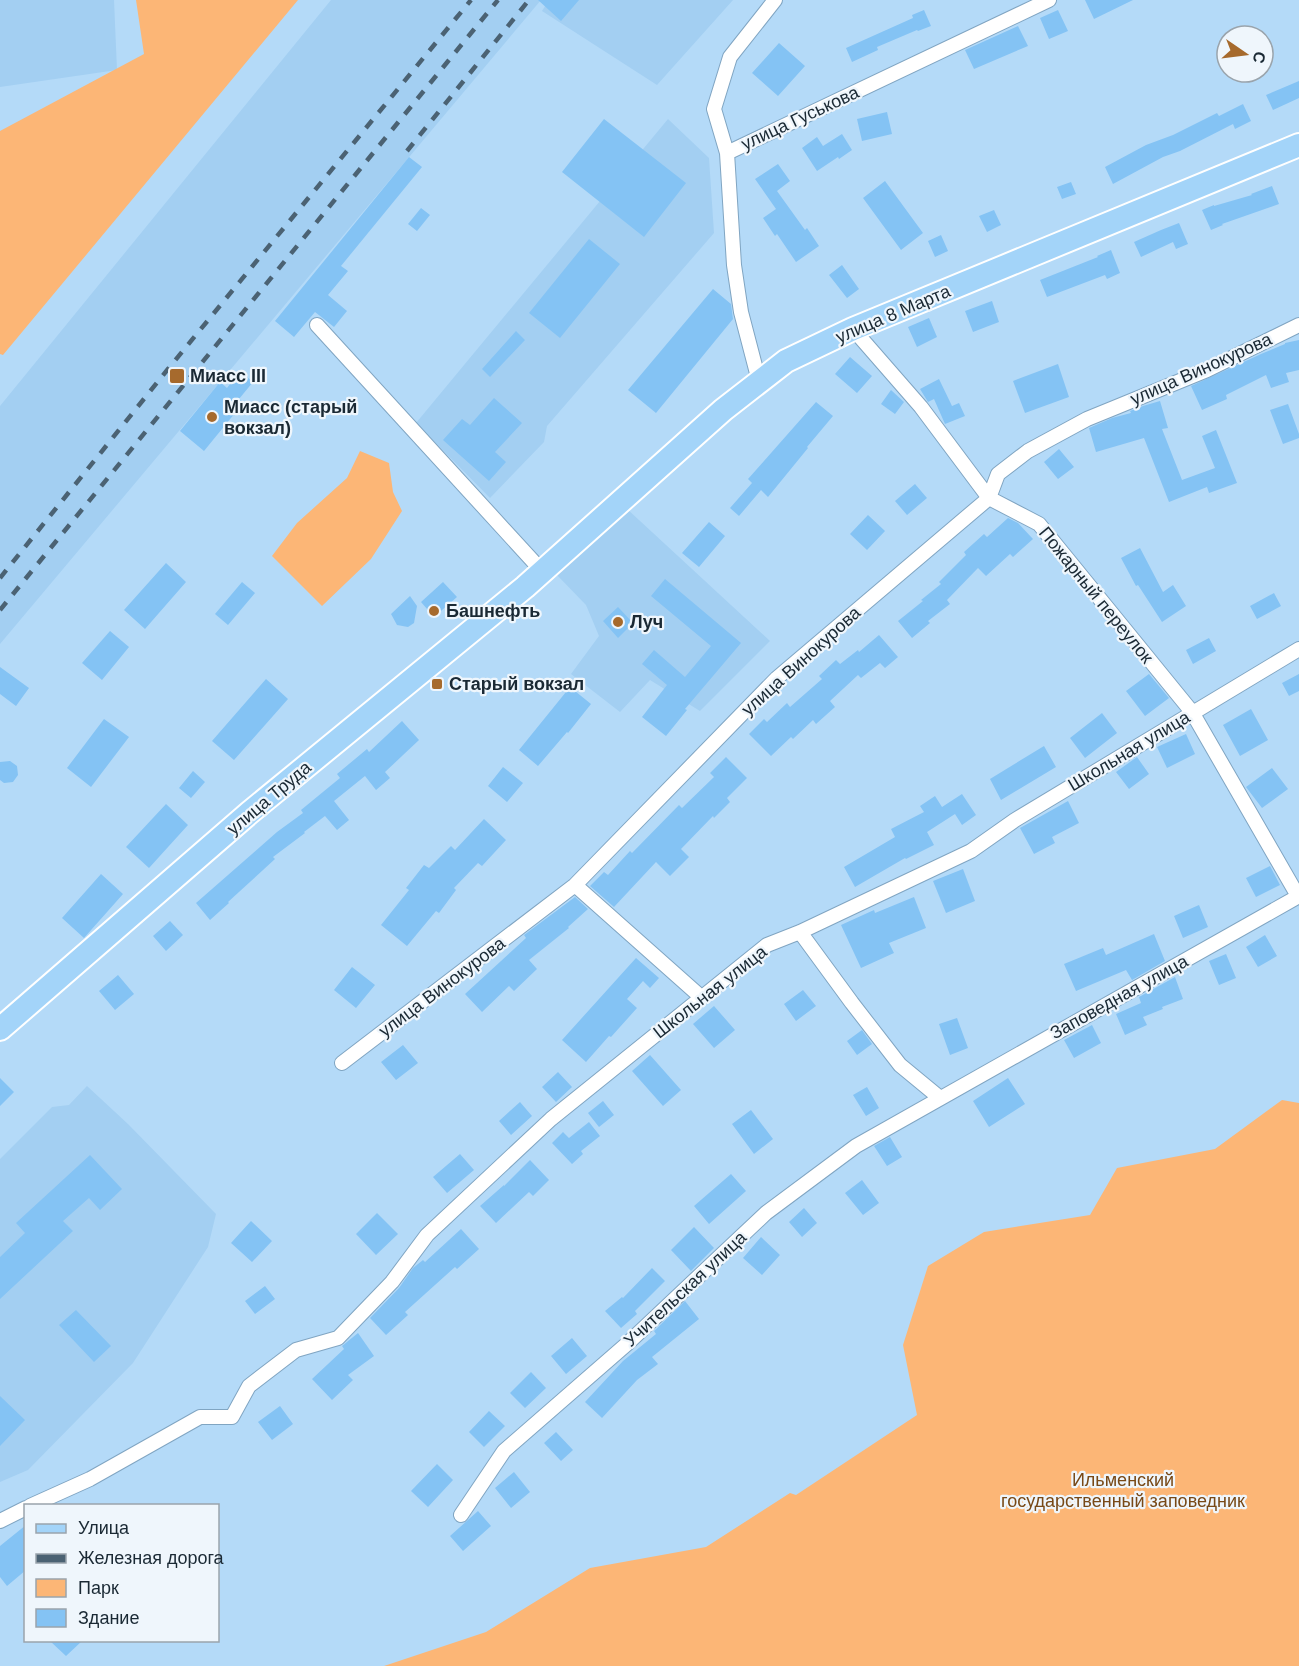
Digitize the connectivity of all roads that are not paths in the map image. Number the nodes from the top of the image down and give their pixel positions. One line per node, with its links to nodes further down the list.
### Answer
1 (776, 0): 4 (street)
2 (1049, 0): 4 (street, улица Гуськова)
3 (1299, 145): 7 (main road, улица 8 Марта)
4 (727, 153): 8 (street, улица Гуськова)
5 (1299, 325): 9 (street, улица Винокурова)
6 (317, 326): 10 (street)
7 (853, 329): 8 (main road, улица 8 Марта); 9 (street, Пожарный переулок)
8 (759, 381): 10 (main road, улица 8 Марта)
9 (989, 498): 12 (street, Пожарный переулок); 13 (street, улица Винокурова)
10 (542, 571): 17 (main road, улица Труда)
11 (1299, 649): 12 (street, Школьная улица)
12 (1192, 712): 14 (street, Пожарный переулок); 15 (street, Школьная улица)
13 (575, 885): 16 (street); 18 (street, улица Винокурова)
14 (1298, 896): 19 (street, Заповедная улица)
15 (801, 932): 16 (street, Школьная улица); 19 (street)
16 (701, 997): 20 (street, Школьная улица)
17 (0, 1029)
18 (342, 1063)
19 (940, 1098): 22 (street, Учительская улица)
20 (34, 1504)
21 (24, 1509): 23 (street)
22 (461, 1515)
23 (0, 1521)

